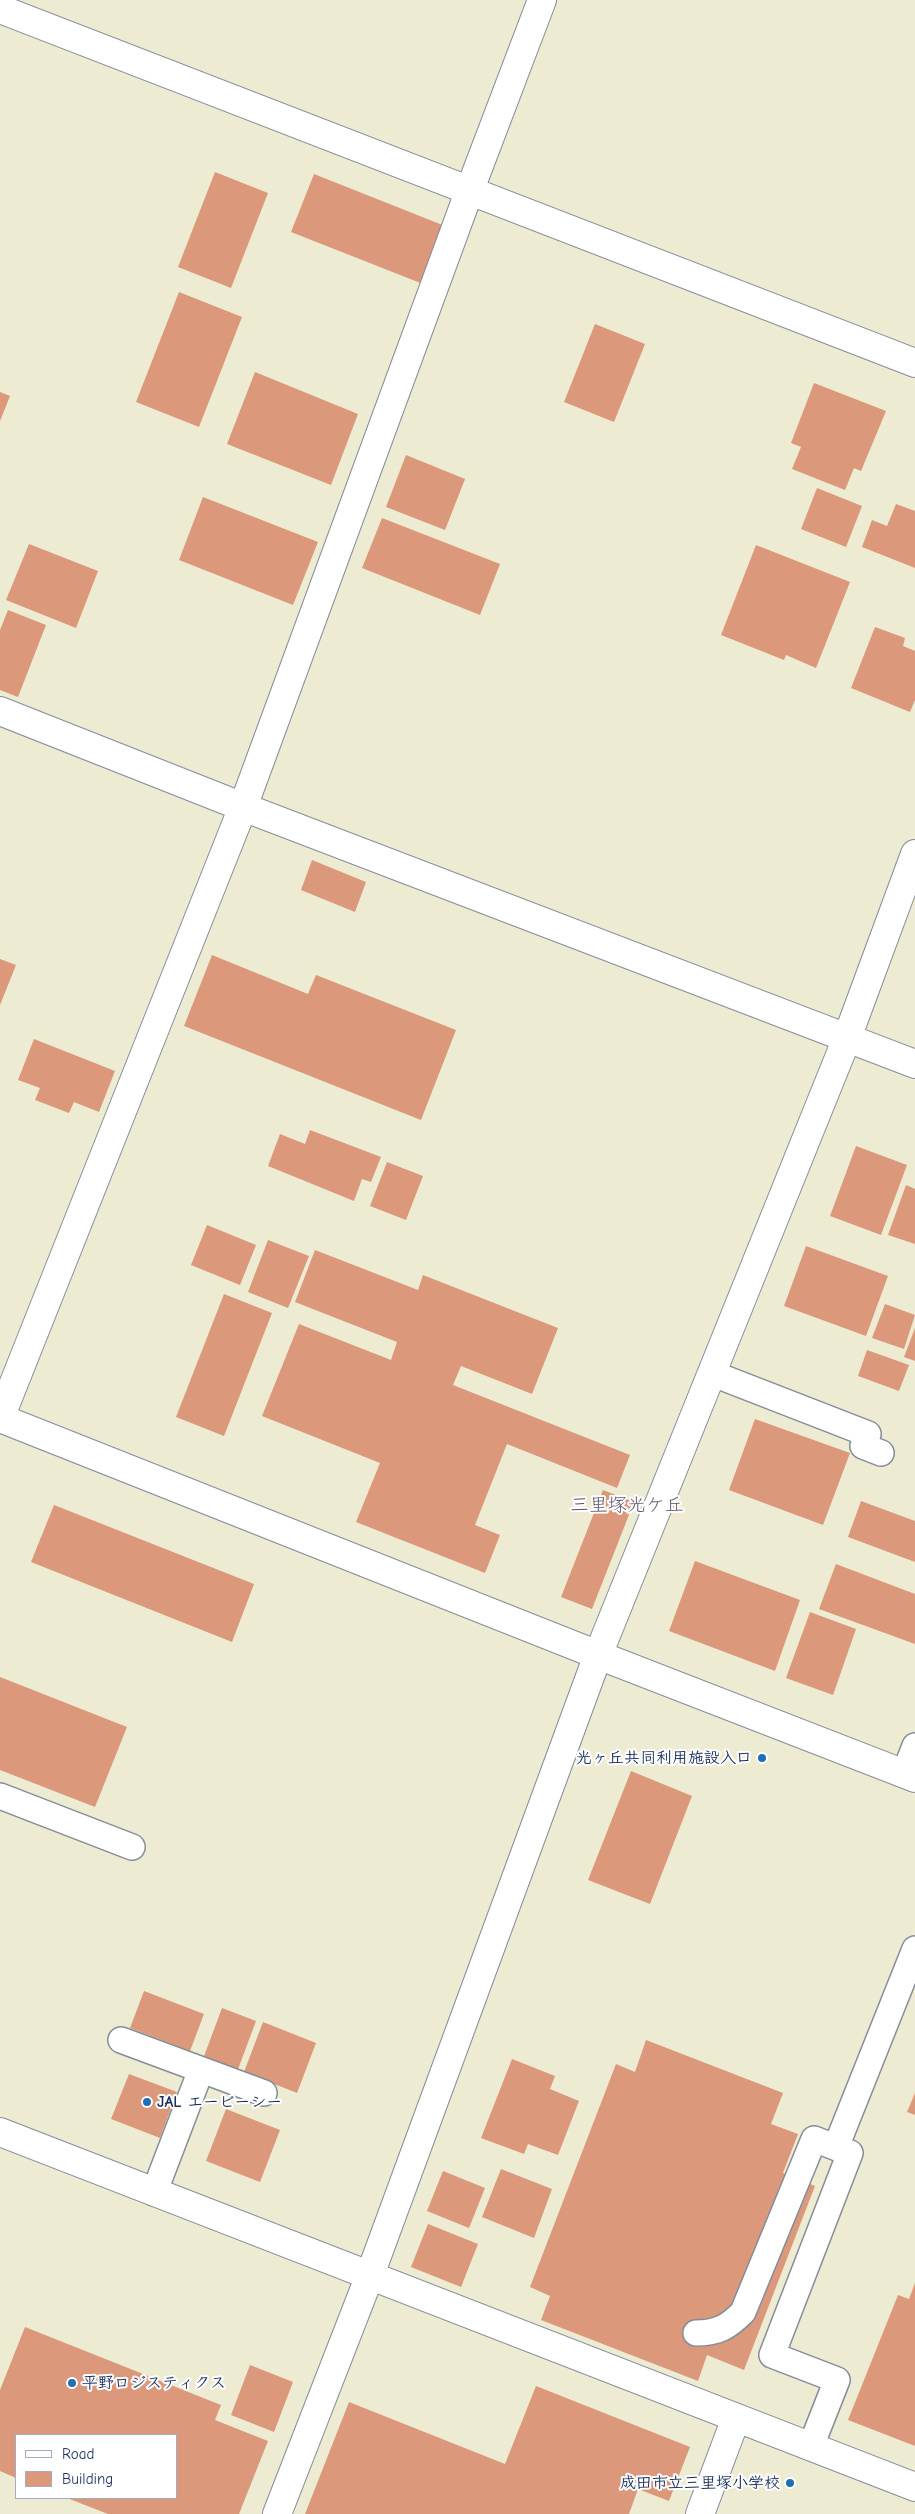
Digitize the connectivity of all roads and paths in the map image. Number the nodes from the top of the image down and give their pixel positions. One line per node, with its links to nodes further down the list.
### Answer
1 (542, 0): 3 (street)
2 (0, 9): 3 (street)
3 (469, 192): 4 (street); 6 (street)
4 (915, 362)
5 (0, 711): 6 (street)
6 (243, 807): 8 (street); 11 (street)
7 (915, 854): 8 (street)
8 (847, 1038): 9 (street); 10 (street)
9 (915, 1064)
10 (711, 1373): 12 (lane); 13 (street)
11 (0, 1418): 13 (street)
12 (881, 1453)
13 (598, 1655): 15 (street); 25 (street)
14 (915, 1746): 15 (lane)
15 (910, 1776)
16 (0, 1796): 17 (lane)
17 (132, 1847)
18 (915, 1949): 23 (lane)
19 (121, 2040): 20 (lane)
20 (200, 2070): 21 (lane); 24 (lane)
21 (264, 2093)
22 (0, 2132): 24 (street)
23 (836, 2147): 26 (lane); 28 (lane)
24 (154, 2193): 25 (street)
25 (370, 2276): 27 (street); 30 (street)
26 (696, 2334)
27 (736, 2418): 28 (street); 31 (street)
28 (811, 2446): 29 (street)
29 (915, 2486)
30 (277, 2514)
31 (700, 2514)

